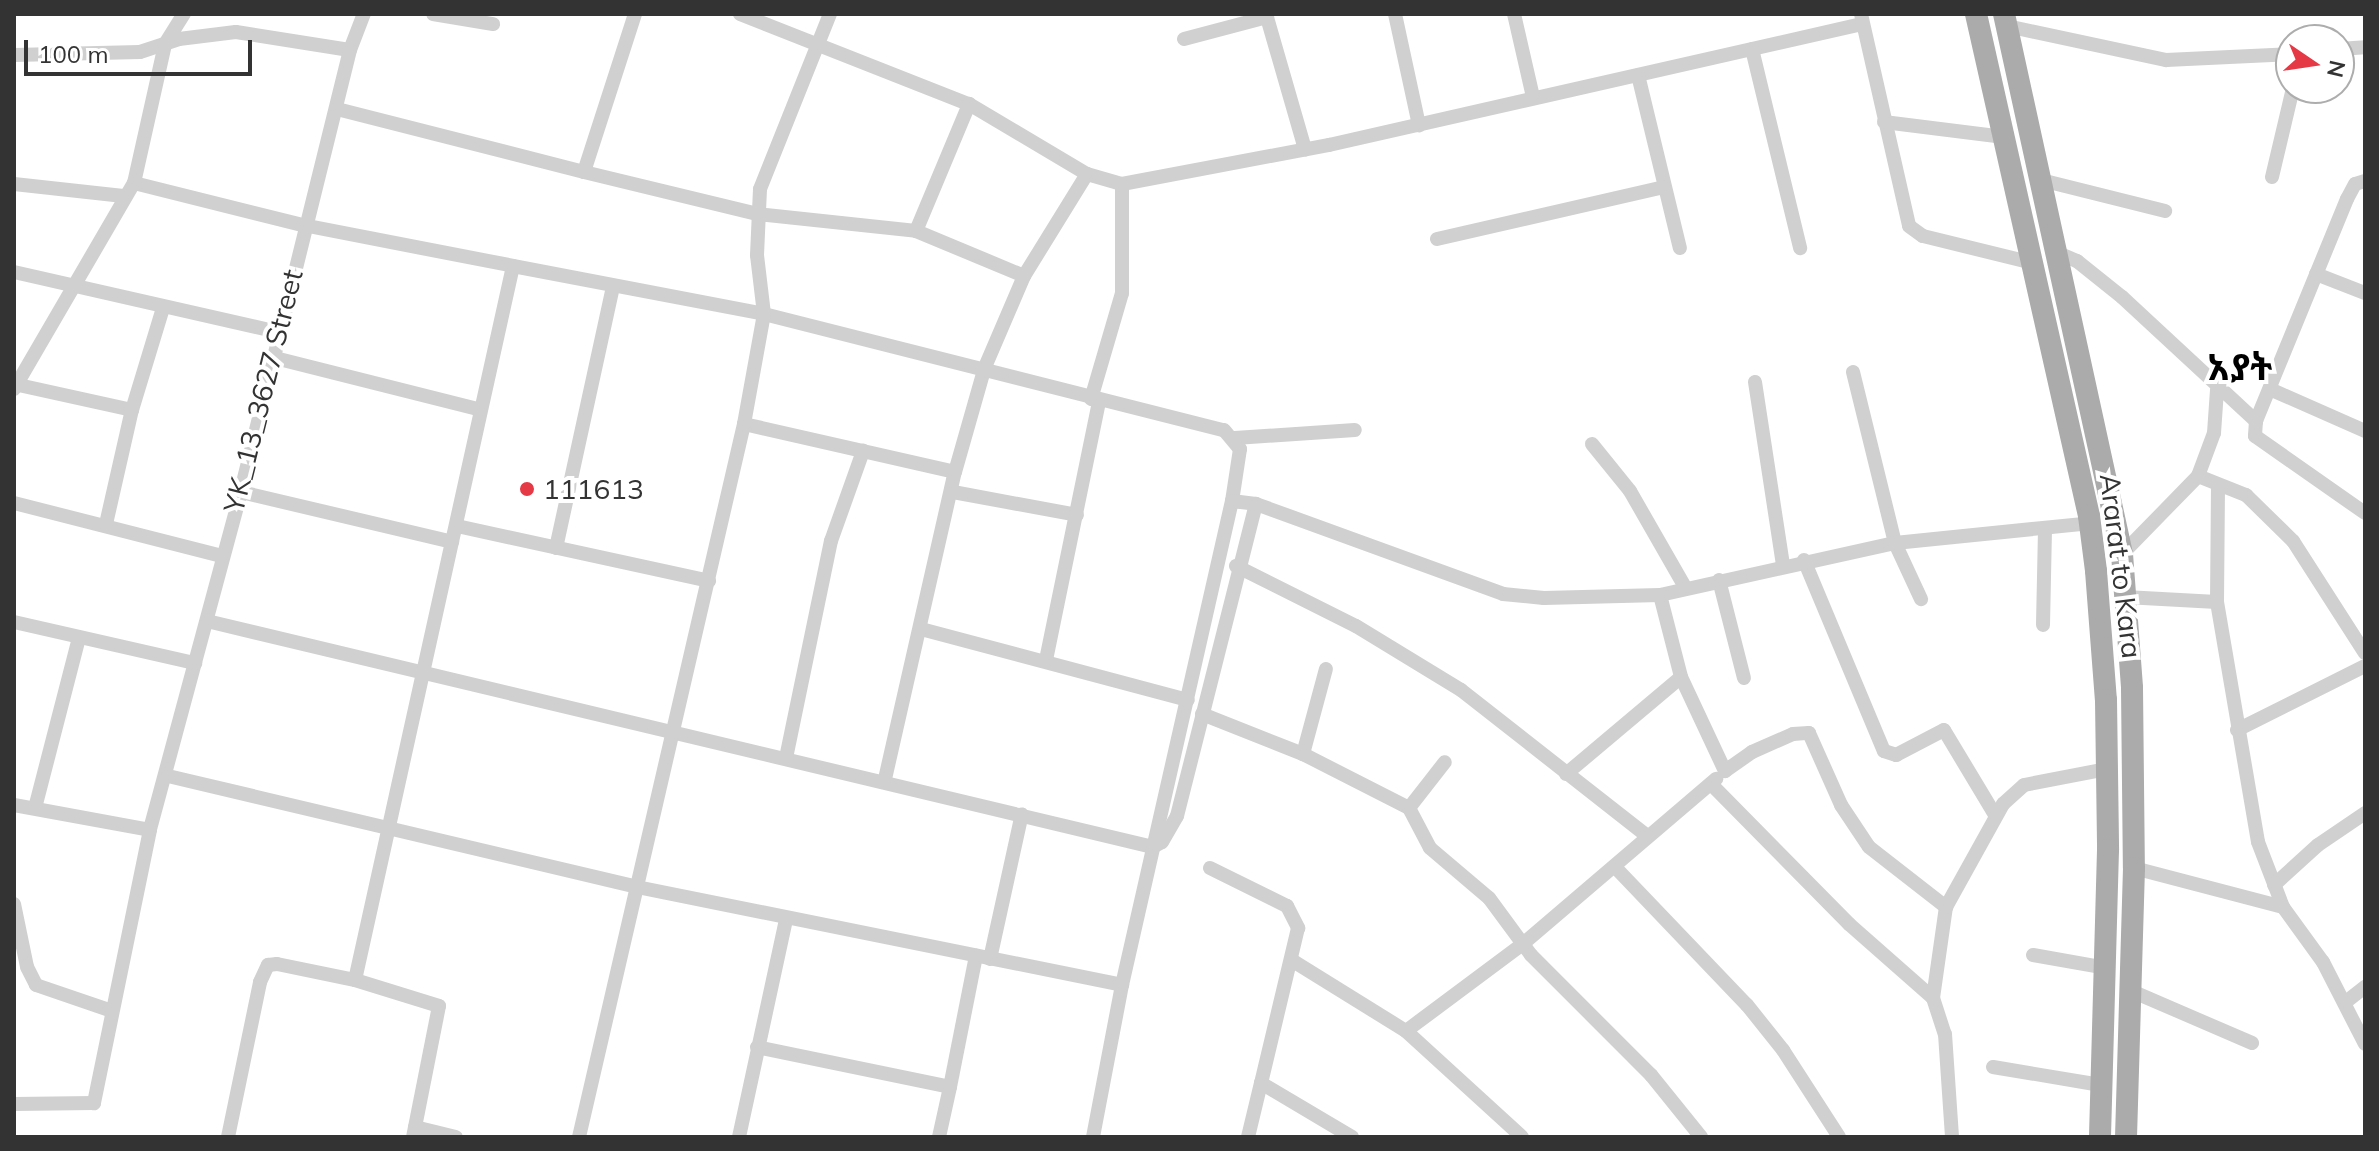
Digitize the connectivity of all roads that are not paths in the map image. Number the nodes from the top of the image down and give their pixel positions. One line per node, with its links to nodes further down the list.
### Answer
1 (184, 14): 15 (street)
2 (364, 14): 18 (street, YK_13_3627 Street)
3 (433, 14): 13 (street)
4 (635, 14): 30 (street)
5 (740, 14): 16 (street)
6 (830, 14): 16 (street)
7 (1395, 14): 27 (street)
8 (1514, 14): 22 (street)
9 (1976, 14): 28 (main road, Ararat to Kara)
10 (1267, 16): 14 (street); 29 (street)
11 (1862, 19): 17 (street); 26 (street)
12 (2005, 20): 20 (street); 33 (main road, Ararat to Kara)
13 (493, 24)
14 (1184, 39)
15 (165, 44): 18 (street); 19 (street); 35 (street)
16 (815, 44): 23 (street); 41 (street)
17 (1752, 49): 21 (street); 46 (street)
18 (350, 50): 25 (street, YK_13_3627 Street)
19 (14, 55)
20 (2275, 55)
21 (1638, 75): 22 (street); 38 (street)
22 (1533, 97): 27 (street)
23 (969, 104): 31 (street); 43 (street)
24 (2289, 104): 32 (street)
25 (337, 109): 30 (street); 42 (street, YK_13_3627 Street)
26 (1884, 122): 28 (street); 48 (street)
27 (1419, 125): 29 (street)
28 (2004, 137): 48 (main road, Ararat to Kara)
29 (1305, 149): 37 (street)
30 (584, 172): 41 (street)
31 (1087, 174): 37 (street); 52 (street)
32 (2272, 177)
33 (2041, 180): 40 (street); 47 (main road, Ararat to Kara)
34 (2365, 181): 51 (street)
35 (134, 183): 39 (street); 42 (street)
36 (14, 184): 39 (street)
37 (1122, 184): 68 (street)
38 (1664, 187): 44 (street); 45 (street)
39 (123, 196): 53 (street)
40 (2165, 211)
41 (758, 214): 43 (street); 57 (street)
42 (303, 225): 49 (street); 58 (street, YK_13_3627 Street)
43 (916, 231): 52 (street)
44 (1437, 239)
45 (1680, 248)
46 (1800, 248)
47 (2058, 253): 59 (main road, Ararat to Kara); 66 (street)
48 (2033, 263): 60 (main road, Ararat to Kara)
49 (513, 266): 54 (street); 69 (street)
50 (14, 272): 53 (street)
51 (2316, 274): 55 (street); 67 (street)
52 (1024, 276): 62 (street)
53 (73, 283): 56 (street); 65 (street)
54 (613, 286): 57 (street); 94 (street)
55 (2365, 293)
56 (163, 308): 58 (street); 70 (street)
57 (764, 314): 62 (street); 72 (street)
58 (279, 332): 61 (street, YK_13_3627 Street)
59 (2079, 350): 60 (main road); 95 (main road, Ararat to Kara)
60 (2053, 353): 88 (main road, Ararat to Kara)
61 (275, 358): 69 (street); 81 (street, YK_13_3627 Street)
62 (985, 367): 68 (street); 78 (street)
63 (1853, 372): 93 (street)
64 (1755, 382): 98 (street)
65 (15, 386): 70 (street)
66 (2217, 390): 71 (street); 79 (street)
67 (2272, 390): 71 (street); 74 (street)
68 (1095, 400): 75 (street); 87 (street)
69 (478, 409): 90 (street)
70 (132, 410): 89 (street)
71 (2256, 421): 86 (street)
72 (744, 424): 77 (street); 101 (street)
73 (1355, 430): 75 (street)
74 (2365, 431)
75 (1235, 438): 83 (street)
76 (1592, 444): 102 (street)
77 (863, 451): 78 (street); 125 (street)
78 (955, 472): 82 (street)
79 (2198, 476): 80 (street); 95 (street)
80 (2218, 487): 106 (street); 112 (street)
81 (241, 492): 92 (street); 96 (street, YK_13_3627 Street)
82 (953, 492): 87 (street); 110 (street)
83 (1232, 501): 85 (street); 120 (street)
84 (14, 503): 89 (street)
85 (1256, 504): 99 (street); 103 (street)
86 (2365, 513)
87 (1077, 515): 113 (street)
88 (2091, 523): 91 (street); 127 (main road, Ararat to Kara)
89 (106, 524): 96 (street)
90 (457, 526): 92 (street); 94 (street)
91 (2045, 530): 93 (street); 109 (street)
92 (452, 542): 116 (street)
93 (1895, 543): 97 (street); 105 (street)
94 (556, 548): 101 (street)
95 (2122, 554): 104 (main road, Ararat to Kara)
96 (222, 556): 107 (street, YK_13_3627 Street)
97 (1804, 560): 98 (street); 138 (street)
98 (1783, 564): 100 (street)
99 (1236, 566): 121 (street); 129 (street)
100 (1719, 580): 102 (street); 119 (street)
101 (709, 581): 123 (street)
102 (1685, 587): 103 (street)
103 (1660, 595): 118 (street)
104 (2125, 597): 106 (street); 145 (main road, Ararat to Kara)
105 (1921, 599)
106 (2217, 602): 122 (street)
107 (207, 621): 114 (street, YK_13_3627 Street); 116 (street)
108 (14, 622): 111 (street)
109 (2043, 625)
110 (921, 629): 113 (street); 131 (street)
111 (79, 638): 114 (street); 134 (street)
112 (2365, 653)
113 (1046, 660): 120 (street)
114 (195, 663): 130 (street, YK_13_3627 Street)
115 (2365, 666): 122 (street)
116 (423, 669): 123 (street); 140 (street)
117 (1326, 669): 124 (street)
118 (1681, 677): 128 (street); 129 (street)
119 (1744, 678)
120 (1188, 700): 142 (street)
121 (1202, 714): 124 (street); 142 (street)
122 (2237, 730): 146 (street)
123 (675, 731): 125 (street); 147 (street)
124 (1303, 754): 135 (street)
125 (786, 758): 131 (street)
126 (1445, 762): 135 (street)
127 (2107, 769): 138 (street); 152 (main road, Ararat to Kara)
128 (1725, 771): 132 (street); 149 (street)
129 (1566, 774): 141 (street)
130 (168, 776): 139 (street, YK_13_3627 Street); 140 (street)
131 (885, 779): 137 (street)
132 (1711, 784): 141 (street); 163 (street)
133 (14, 805): 134 (street)
134 (35, 808): 139 (street)
135 (1409, 808): 154 (street)
136 (2365, 813): 146 (street)
137 (1022, 814): 142 (street); 156 (street)
138 (1995, 815): 149 (street)
139 (150, 830): 165 (street, YK_13_3627 Street)
140 (388, 831): 147 (street); 159 (street)
141 (1647, 836): 143 (street)
142 (1153, 847): 160 (street)
143 (1615, 867): 154 (street); 186 (street)
144 (1210, 868): 157 (street)
145 (2134, 868): 150 (street); 153 (main road, Ararat to Kara)
146 (2274, 885): 150 (street)
147 (637, 887): 151 (street); 178 (street)
148 (14, 904): 165 (street)
149 (1946, 907): 163 (street)
150 (2283, 907): 164 (street)
151 (786, 919): 156 (street); 169 (street)
152 (2106, 924): 153 (main road); 158 (main road, Ararat to Kara)
153 (2131, 926): 162 (main road, Ararat to Kara)
154 (1524, 943): 166 (street); 185 (street)
155 (2033, 955): 158 (street)
156 (983, 957): 160 (street); 173 (street)
157 (1293, 961): 166 (street); 171 (street)
158 (2106, 968): 172 (main road, Ararat to Kara)
159 (355, 980): 175 (street); 176 (street)
160 (1122, 985): 181 (street)
161 (2365, 987): 164 (street)
162 (2129, 990): 167 (street); 189 (main road, Ararat to Kara)
163 (1933, 998): 187 (street)
164 (2347, 1001): 168 (street)
165 (112, 1011): 174 (street, YK_13_3627 Street)
166 (1406, 1031): 184 (street)
167 (2252, 1043)
168 (2365, 1044)
169 (757, 1047): 173 (street); 179 (street)
170 (1993, 1067): 172 (street)
171 (1261, 1083): 182 (street); 183 (street)
172 (2101, 1085): 188 (main road, Ararat to Kara)
173 (950, 1087): 180 (street)
174 (14, 1104)
175 (414, 1132): 177 (street)
176 (228, 1137)
177 (456, 1137)
178 (579, 1137)
179 (739, 1137)
180 (939, 1137)
181 (1093, 1137)
182 (1248, 1137)
183 (1352, 1137)
184 (1522, 1137)
185 (1701, 1137)
186 (1839, 1137)
187 (1952, 1137)
188 (2100, 1137)
189 (2126, 1137)

